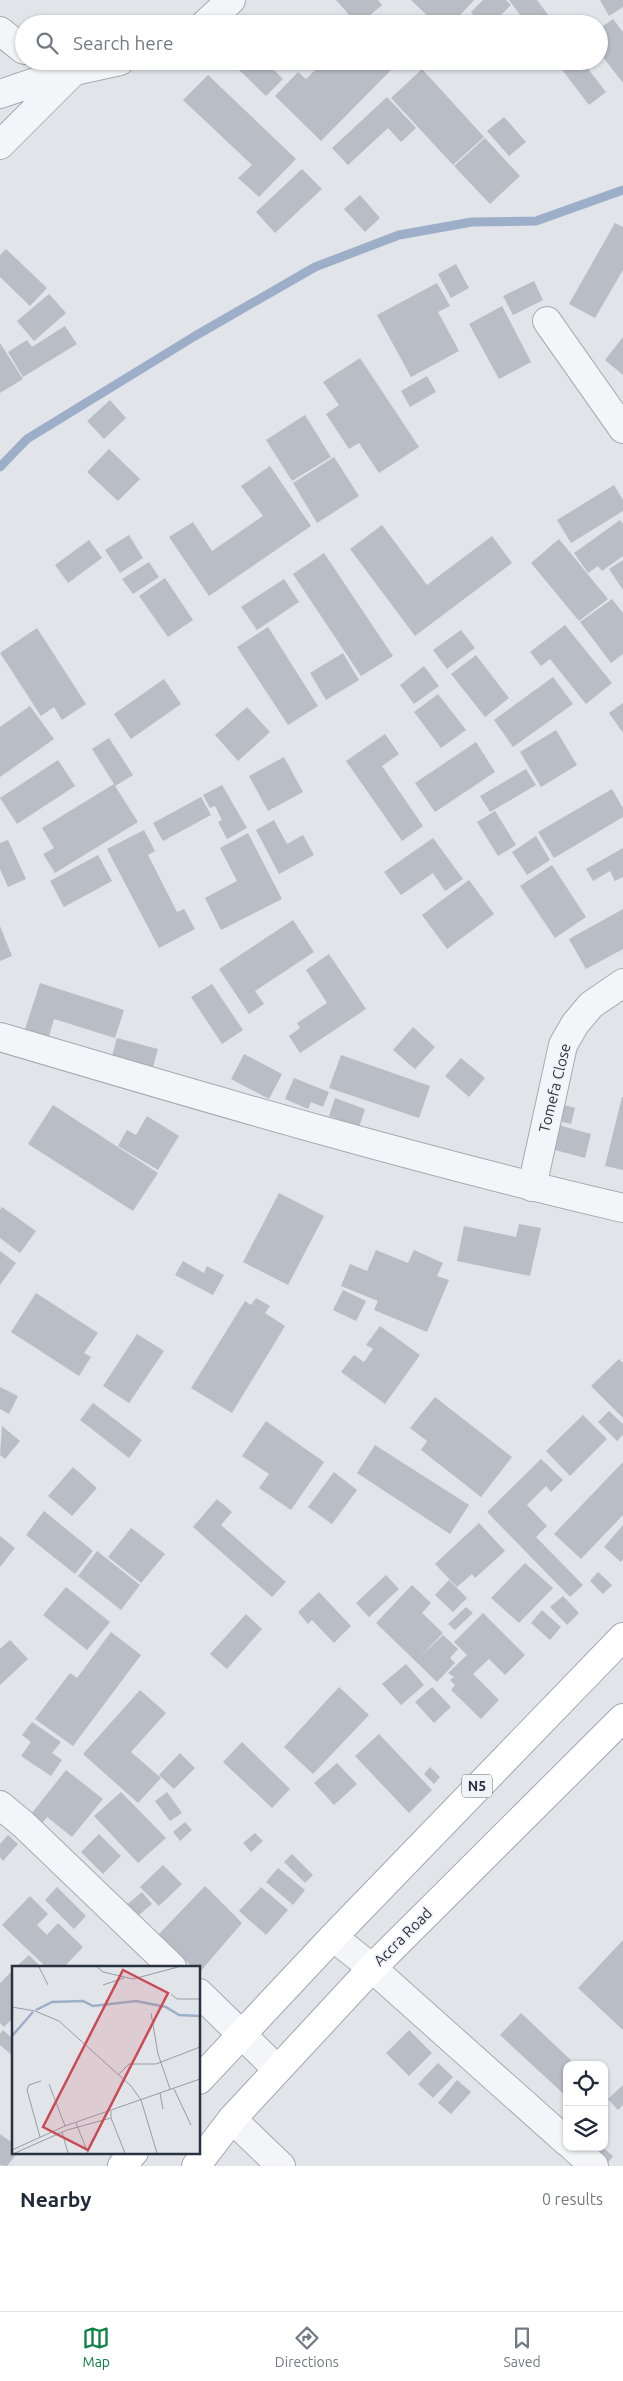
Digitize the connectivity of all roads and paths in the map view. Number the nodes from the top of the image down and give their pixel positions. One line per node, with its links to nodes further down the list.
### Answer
1 (231, 0): 2 (street)
2 (215, 15)
3 (0, 31): 4 (street)
4 (15, 43)
5 (54, 70): 7 (street)
6 (55, 70): 8 (street)
7 (0, 94)
8 (5, 134)
9 (547, 321): 10 (street)
10 (623, 429)
11 (623, 983): 13 (street, Tomefa Close)
12 (0, 1037): 13 (street)
13 (532, 1187): 14 (street)
14 (623, 1208)
15 (623, 1637): 18 (main road, N5)
16 (623, 1718): 20 (main road, Accra Road)
17 (0, 1805): 19 (street)
18 (333, 1936): 20 (street); 22 (main road, N5)
19 (171, 1966)
20 (372, 1968): 23 (main road, Accra Road); 26 (street)
21 (200, 1994): 22 (street)
22 (241, 2034): 23 (street); 24 (main road, N5)
23 (277, 2069): 25 (main road, Accra Road)
24 (200, 2079)
25 (232, 2119): 30 (main road, Accra Road); 31 (street)
26 (563, 2138)
27 (577, 2151): 32 (street)
28 (132, 2154): 29 (main road)
29 (122, 2166)
30 (196, 2166)
31 (281, 2166)
32 (594, 2166)

